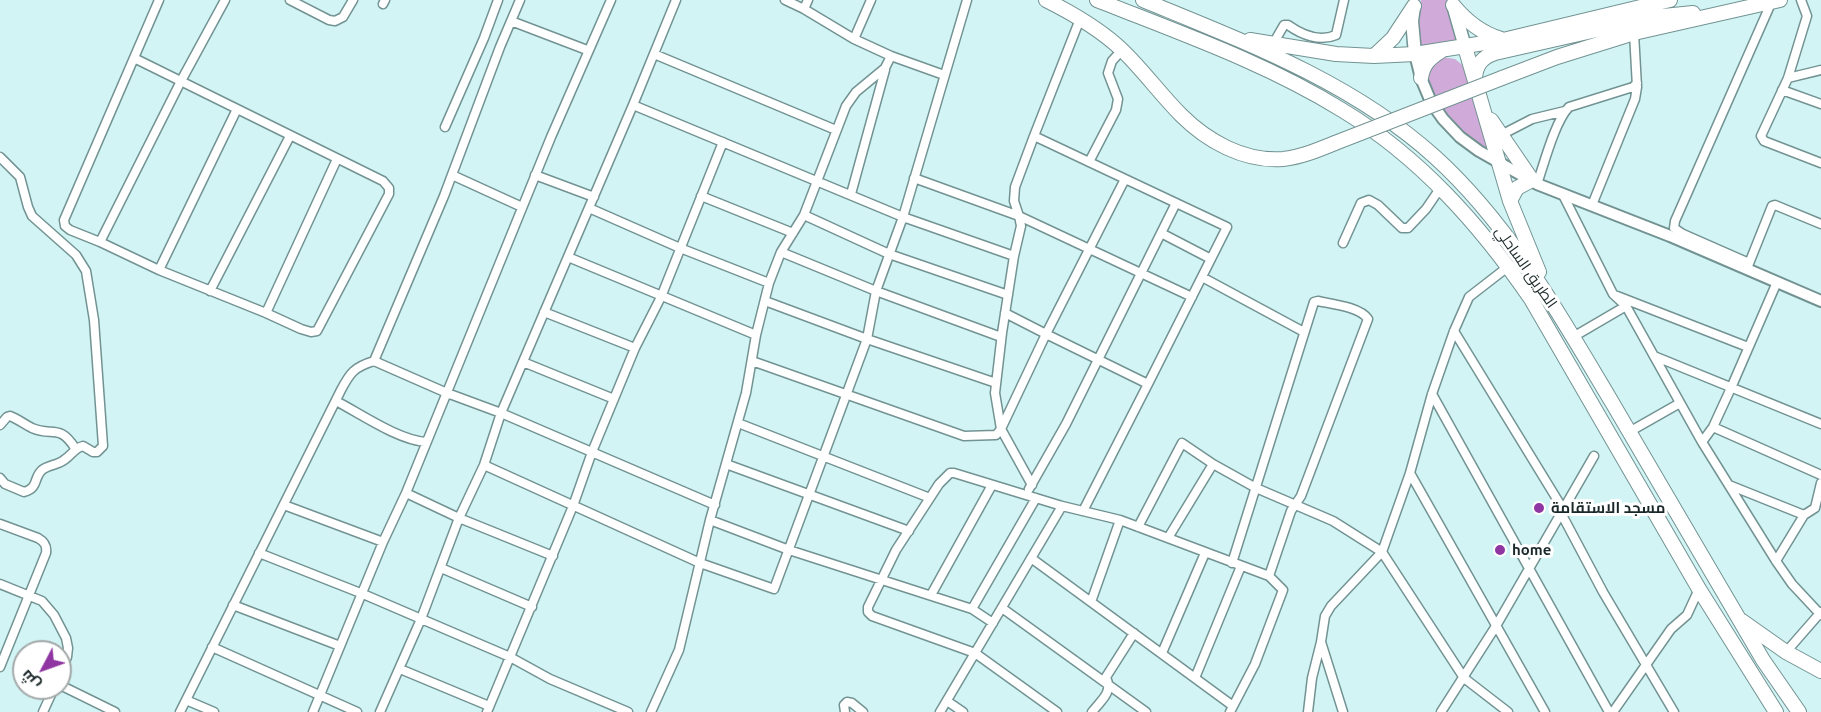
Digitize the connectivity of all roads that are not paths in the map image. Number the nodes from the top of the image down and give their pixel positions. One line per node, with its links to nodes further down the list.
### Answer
1 (159, 0): 40 (street)
2 (225, 0): 47 (street)
3 (290, 0): 22 (street)
4 (352, 0): 22 (street)
5 (498, 0): 55 (street)
6 (520, 0): 26 (street)
7 (611, 0): 33 (street)
8 (676, 0): 36 (street)
9 (785, 0): 23 (street)
10 (808, 0): 23 (street)
11 (872, 0): 29 (street)
12 (967, 0): 43 (street)
13 (1046, 0): 25 (highway)
14 (1097, 0): 72 (highway, الطريق الساحلي)
15 (1143, 0): 28 (highway, الطريق الساحلي)
16 (1344, 0): 31 (street)
17 (1670, 0): 30 (highway, الطريق الساحلي)
18 (1801, 0): 46 (street)
19 (1776, 1): 24 (highway); 98 (street)
20 (1452, 2): 30 (highway); 32 (main road)
21 (1415, 3): 37 (main road); 39 (highway)
22 (309, 4)
23 (804, 9): 29 (street)
24 (1726, 13): 27 (highway); 45 (highway)
25 (1080, 19): 34 (highway); 59 (street)
26 (511, 21): 33 (street); 66 (street)
27 (1634, 33): 34 (highway, bridge); 48 (street)
28 (1234, 37): 31 (highway, الطريق الساحلي); 113 (highway, الطريق الساحلي)
29 (854, 39): 38 (street)
30 (1503, 40): 32 (highway, الطريق الساحلي)
31 (1274, 44): 39 (highway, الطريق الساحلي)
32 (1466, 47): 35 (highway, الطريق الساحلي); 45 (highway)
33 (587, 50): 67 (street)
34 (1122, 50): 63 (street)
35 (1443, 50): 37 (highway, الطريق الساحلي); 44 (highway)
36 (654, 54): 51 (street); 56 (street)
37 (1415, 54): 39 (highway, الطريق الساحلي); 44 (street)
38 (891, 56): 41 (street); 43 (street)
39 (1374, 56)
40 (134, 58): 47 (street); 88 (street)
41 (885, 68): 56 (street); 74 (street)
42 (1821, 70): 46 (street)
43 (944, 75): 68 (street)
44 (1421, 78): 64 (street)
45 (1475, 78): 53 (highway)
46 (1788, 78): 49 (street)
47 (181, 81): 52 (street); 88 (street)
48 (1637, 83): 54 (street); 79 (street)
49 (1782, 90): 50 (street); 65 (street)
50 (1821, 104)
51 (633, 105): 60 (street); 75 (street)
52 (237, 109): 58 (street); 99 (street)
53 (1485, 111): 57 (highway); 64 (highway)
54 (1565, 111): 57 (street); 71 (street)
55 (445, 127)
56 (836, 130): 70 (street)
57 (1501, 135): 71 (highway)
58 (290, 136): 62 (street); 104 (street)
59 (1034, 136): 63 (street); 83 (street)
60 (723, 142): 70 (street); 76 (street)
61 (0, 157): 149 (street)
62 (337, 159): 115 (street); 115 (street)
63 (1089, 162): 69 (street)
64 (1498, 163): 71 (street); 77 (highway)
65 (1821, 163)
66 (452, 175): 80 (street); 127 (street)
67 (535, 176): 75 (street); 80 (street)
68 (914, 178): 83 (street); 84 (street)
69 (1125, 179): 78 (street); 91 (street)
70 (816, 180): 74 (street); 82 (street)
71 (1534, 182): 73 (street); 77 (highway)
72 (1441, 187): 89 (street); 97 (highway, الطريق الساحلي)
73 (1562, 193): 79 (street); 106 (street)
74 (851, 194): 84 (street)
75 (594, 196): 81 (street)
76 (701, 196): 86 (street); 90 (street)
77 (1510, 201): 113 (highway)
78 (1176, 203): 87 (street); 96 (street)
79 (1592, 205): 98 (street)
80 (522, 207): 134 (street)
81 (589, 208): 90 (street); 95 (street)
82 (804, 215): 86 (street); 93 (street)
83 (1019, 216): 91 (street); 94 (street)
84 (903, 217): 93 (street); 94 (street)
85 (1821, 224): 98 (street)
86 (793, 233): 92 (street)
87 (1161, 233): 96 (street); 100 (street)
88 (100, 242): 99 (street)
89 (1343, 243)
90 (680, 248): 103 (street); 108 (street)
91 (1090, 249): 100 (street); 119 (street)
92 (781, 252): 103 (street); 105 (street)
93 (889, 254): 105 (street); 107 (street)
94 (1014, 256): 107 (street)
95 (568, 257): 108 (street); 114 (street)
96 (1210, 259): 101 (street)
97 (1509, 266): 117 (street); 200 (highway, الطريق الساحلي)
98 (1748, 266): 102 (street)
99 (159, 270): 104 (street)
100 (1141, 274): 109 (street); 129 (street)
101 (1202, 277): 109 (street); 118 (street)
102 (1777, 282): 110 (street); 124 (street)
103 (769, 283): 111 (street)
104 (210, 291): 115 (street)
105 (876, 291): 121 (street); 123 (street)
106 (1612, 294): 112 (street); 124 (street)
107 (1008, 296): 116 (street)
108 (661, 297): 120 (street); 125 (street)
109 (1192, 297): 132 (street)
110 (1820, 299)
111 (765, 301): 120 (street); 123 (street)
112 (1626, 306): 122 (street); 126 (street)
113 (1556, 308): 122 (highway, الطريق الساحلي)
114 (544, 312): 125 (street); 130 (street)
115 (266, 313)
116 (1005, 313): 119 (street); 121 (street)
117 (1454, 331): 136 (street); 175 (street)
118 (1304, 332): 163 (street); 169 (street)
119 (1046, 334): 129 (street); 145 (street)
120 (756, 335): 128 (street)
121 (1001, 337): 131 (street)
122 (1573, 337): 146 (highway, الطريق الساحلي)
123 (867, 339): 131 (street); 135 (street)
124 (1748, 347): 133 (street)
125 (635, 348): 137 (street)
126 (1654, 356): 133 (street); 139 (street)
127 (374, 361): 134 (street); 138 (street)
128 (752, 361): 135 (street); 141 (street)
129 (1098, 361): 132 (street); 162 (street)
130 (523, 362): 137 (street); 140 (street)
131 (996, 383): 145 (street)
132 (1148, 384): 174 (street)
133 (1731, 388): 142 (street); 144 (street)
134 (447, 393): 140 (street); 147 (street)
135 (847, 393): 145 (street); 152 (street)
136 (1432, 394): 156 (street); 196 (street)
137 (614, 399): 150 (street)
138 (336, 400): 147 (street); 170 (street)
139 (1680, 403): 146 (street); 148 (street)
140 (501, 413): 150 (street); 155 (street)
141 (738, 423): 152 (street); 153 (street)
142 (1821, 424)
143 (0, 425): 149 (street)
144 (1713, 426): 148 (street); 157 (street)
145 (1001, 429): 162 (street)
146 (1629, 432): 211 (highway, الطريق الساحلي)
147 (426, 442): 164 (street)
148 (1702, 442): 160 (street)
149 (75, 448): 158 (street)
150 (592, 452): 171 (street); 172 (street)
151 (1594, 456): 175 (street)
152 (824, 457): 165 (street); 167 (street)
153 (726, 464): 165 (street); 171 (street)
154 (1213, 464): 163 (street); 182 (street); 184 (street)
155 (484, 465): 172 (street); 178 (street)
156 (1410, 473): 187 (street); 213 (street)
157 (1821, 475)
158 (0, 478)
159 (1821, 483): 176 (street)
160 (1728, 484): 177 (street); 192 (street)
161 (992, 485): 166 (street); 167 (street); 202 (street)
162 (1032, 485): 166 (street)
163 (1256, 488): 169 (street); 194 (street)
164 (406, 493): 178 (street); 185 (street)
165 (810, 495): 183 (street); 186 (street)
166 (1026, 495): 168 (street)
167 (930, 498): 183 (street)
168 (1036, 498): 173 (street); 208 (street)
169 (1295, 504): 187 (street); 197 (street)
170 (284, 505): 185 (street); 188 (street)
171 (715, 505): 179 (street)
172 (573, 506): 190 (street); 193 (street)
173 (1062, 506): 174 (street); 191 (street)
174 (1083, 511): 180 (street)
175 (1562, 511): 196 (street); 224 (street)
176 (1819, 511): 177 (street)
177 (1804, 515): 192 (street)
178 (459, 518): 190 (street); 195 (street)
179 (711, 520): 186 (street); 193 (street)
180 (1119, 520): 182 (street); 204 (street)
181 (0, 524): 203 (street)
182 (1138, 527): 184 (street)
183 (909, 531): 198 (street)
184 (1168, 538): 189 (street)
185 (383, 542): 201 (street)
186 (789, 550): 193 (street); 198 (street)
187 (1382, 552): 216 (street); 229 (street)
188 (259, 553): 201 (street); 205 (street)
189 (1205, 553): 194 (street); 222 (street)
190 (553, 556): 206 (street)
191 (1031, 558): 204 (street); 207 (street)
192 (1776, 561): 209 (street)
193 (700, 563): 244 (street)
194 (1236, 564): 197 (street); 228 (street)
195 (441, 568): 206 (street); 210 (street)
196 (1529, 569): 213 (street); 257 (street)
197 (1269, 576): 236 (street)
198 (881, 581): 202 (street); 221 (street)
199 (0, 584): 203 (street)
200 (1699, 590): 224 (street); 259 (highway, الطريق الساحلي)
201 (363, 594): 210 (street); 218 (street)
202 (931, 595): 208 (street)
203 (28, 597): 215 (street); 217 (street)
204 (1091, 602): 214 (street)
205 (233, 605): 218 (street); 219 (street)
206 (532, 607): 223 (street)
207 (1002, 608): 212 (street); 230 (street)
208 (972, 609): 212 (street)
209 (1820, 613): 220 (street)
210 (421, 619): 223 (street); 226 (street)
211 (1740, 620): 220 (highway); 260 (highway, الطريق الساحلي)
212 (993, 623): 221 (street)
213 (1496, 626): 229 (street); 256 (street)
214 (1134, 633): 222 (street); 230 (street)
215 (66, 640)
216 (1321, 642): 252 (street); 253 (street)
217 (4, 646): 225 (street)
218 (340, 646): 232 (street)
219 (212, 647): 232 (street); 233 (street)
220 (1786, 652): 227 (highway)
221 (975, 653): 234 (street); 249 (street)
222 (1162, 653): 228 (street)
223 (510, 657): 235 (street); 243 (street)
224 (1646, 666): 257 (street); 258 (street)
225 (0, 667)
226 (400, 669): 235 (street); 242 (street)
227 (1821, 671)
228 (1196, 678): 236 (street)
229 (1464, 678): 254 (street); 255 (street)
230 (1110, 685): 250 (street); 251 (street)
231 (72, 691): 237 (street)
232 (320, 696): 240 (street); 241 (street)
233 (186, 700): 238 (street); 239 (street)
234 (947, 701): 247 (street); 248 (street)
235 (488, 709)
236 (1232, 709)
237 (115, 712)
238 (180, 712)
239 (214, 712)
240 (313, 712)
241 (357, 712)
242 (380, 712)
243 (628, 712)
244 (651, 712)
245 (845, 712): 246 (street)
246 (863, 712)
247 (940, 712)
248 (963, 712)
249 (1058, 712)
250 (1092, 712)
251 (1146, 712)
252 (1308, 712)
253 (1343, 712)
254 (1441, 712)
255 (1508, 712)
256 (1545, 712)
257 (1611, 712)
258 (1674, 712)
259 (1776, 712)
260 (1799, 712)

